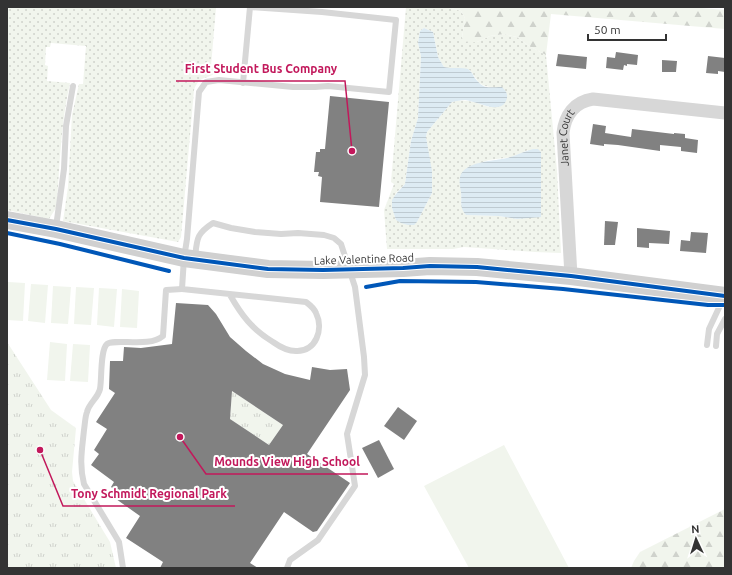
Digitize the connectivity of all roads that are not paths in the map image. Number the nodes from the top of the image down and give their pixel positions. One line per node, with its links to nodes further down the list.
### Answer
1 (243, 83): 1 (lane); 6 (lane)
2 (73, 86): 5 (lane)
3 (725, 113): 8 (street, Janet Court)
4 (7, 220): 5 (street, Lake Valentine Road)
5 (56, 229): 6 (street, Lake Valentine Road)
6 (189, 259): 7 (street, Lake Valentine Road); 7 (lane); 9 (lane)
7 (348, 270): 8 (street, Lake Valentine Road); 16 (lane)
8 (571, 276): 11 (street, Lake Valentine Road)
9 (182, 289): 10 (lane); 15 (lane)
10 (230, 295): 10 (lane)
11 (725, 296): 13 (lane)
12 (725, 319): 14 (lane)
13 (707, 345)
14 (716, 346)
15 (123, 568)
16 (287, 568)

